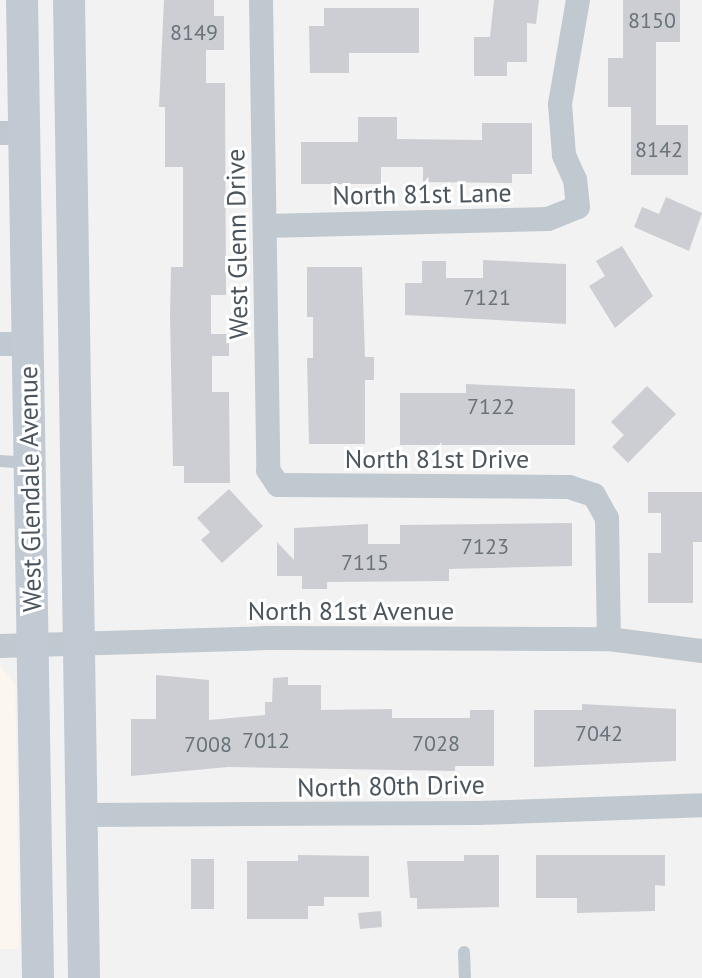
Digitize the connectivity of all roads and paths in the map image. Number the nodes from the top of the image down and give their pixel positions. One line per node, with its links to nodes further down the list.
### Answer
1 (22, 0): 5 (main road, West Glendale Avenue)
2 (261, 0): 6 (street, West Glenn Drive)
3 (578, 0): 6 (street, North 81st Lane)
4 (66, 9): 13 (main road, West Glendale Avenue)
5 (12, 133): 7 (main road, West Glendale Avenue)
6 (265, 226): 9 (street, West Glenn Drive)
7 (14, 344): 8 (main road, West Glendale Avenue)
8 (15, 462): 12 (main road, West Glendale Avenue)
9 (278, 485): 10 (street, North 81st Drive)
10 (609, 639): 13 (street, North 81st Avenue); 14 (street, North 81st Avenue)
11 (0, 646): 12 (street, North 81st Avenue)
12 (32, 646): 13 (street, North 81st Avenue); 18 (main road, West Glendale Avenue)
13 (79, 647): 16 (main road, West Glendale Avenue)
14 (702, 651)
15 (702, 805): 16 (street, North 80th Drive)
16 (81, 815): 19 (main road, West Glendale Avenue)
17 (464, 952): 20 (lane)
18 (38, 978)
19 (84, 978)
20 (465, 978)

